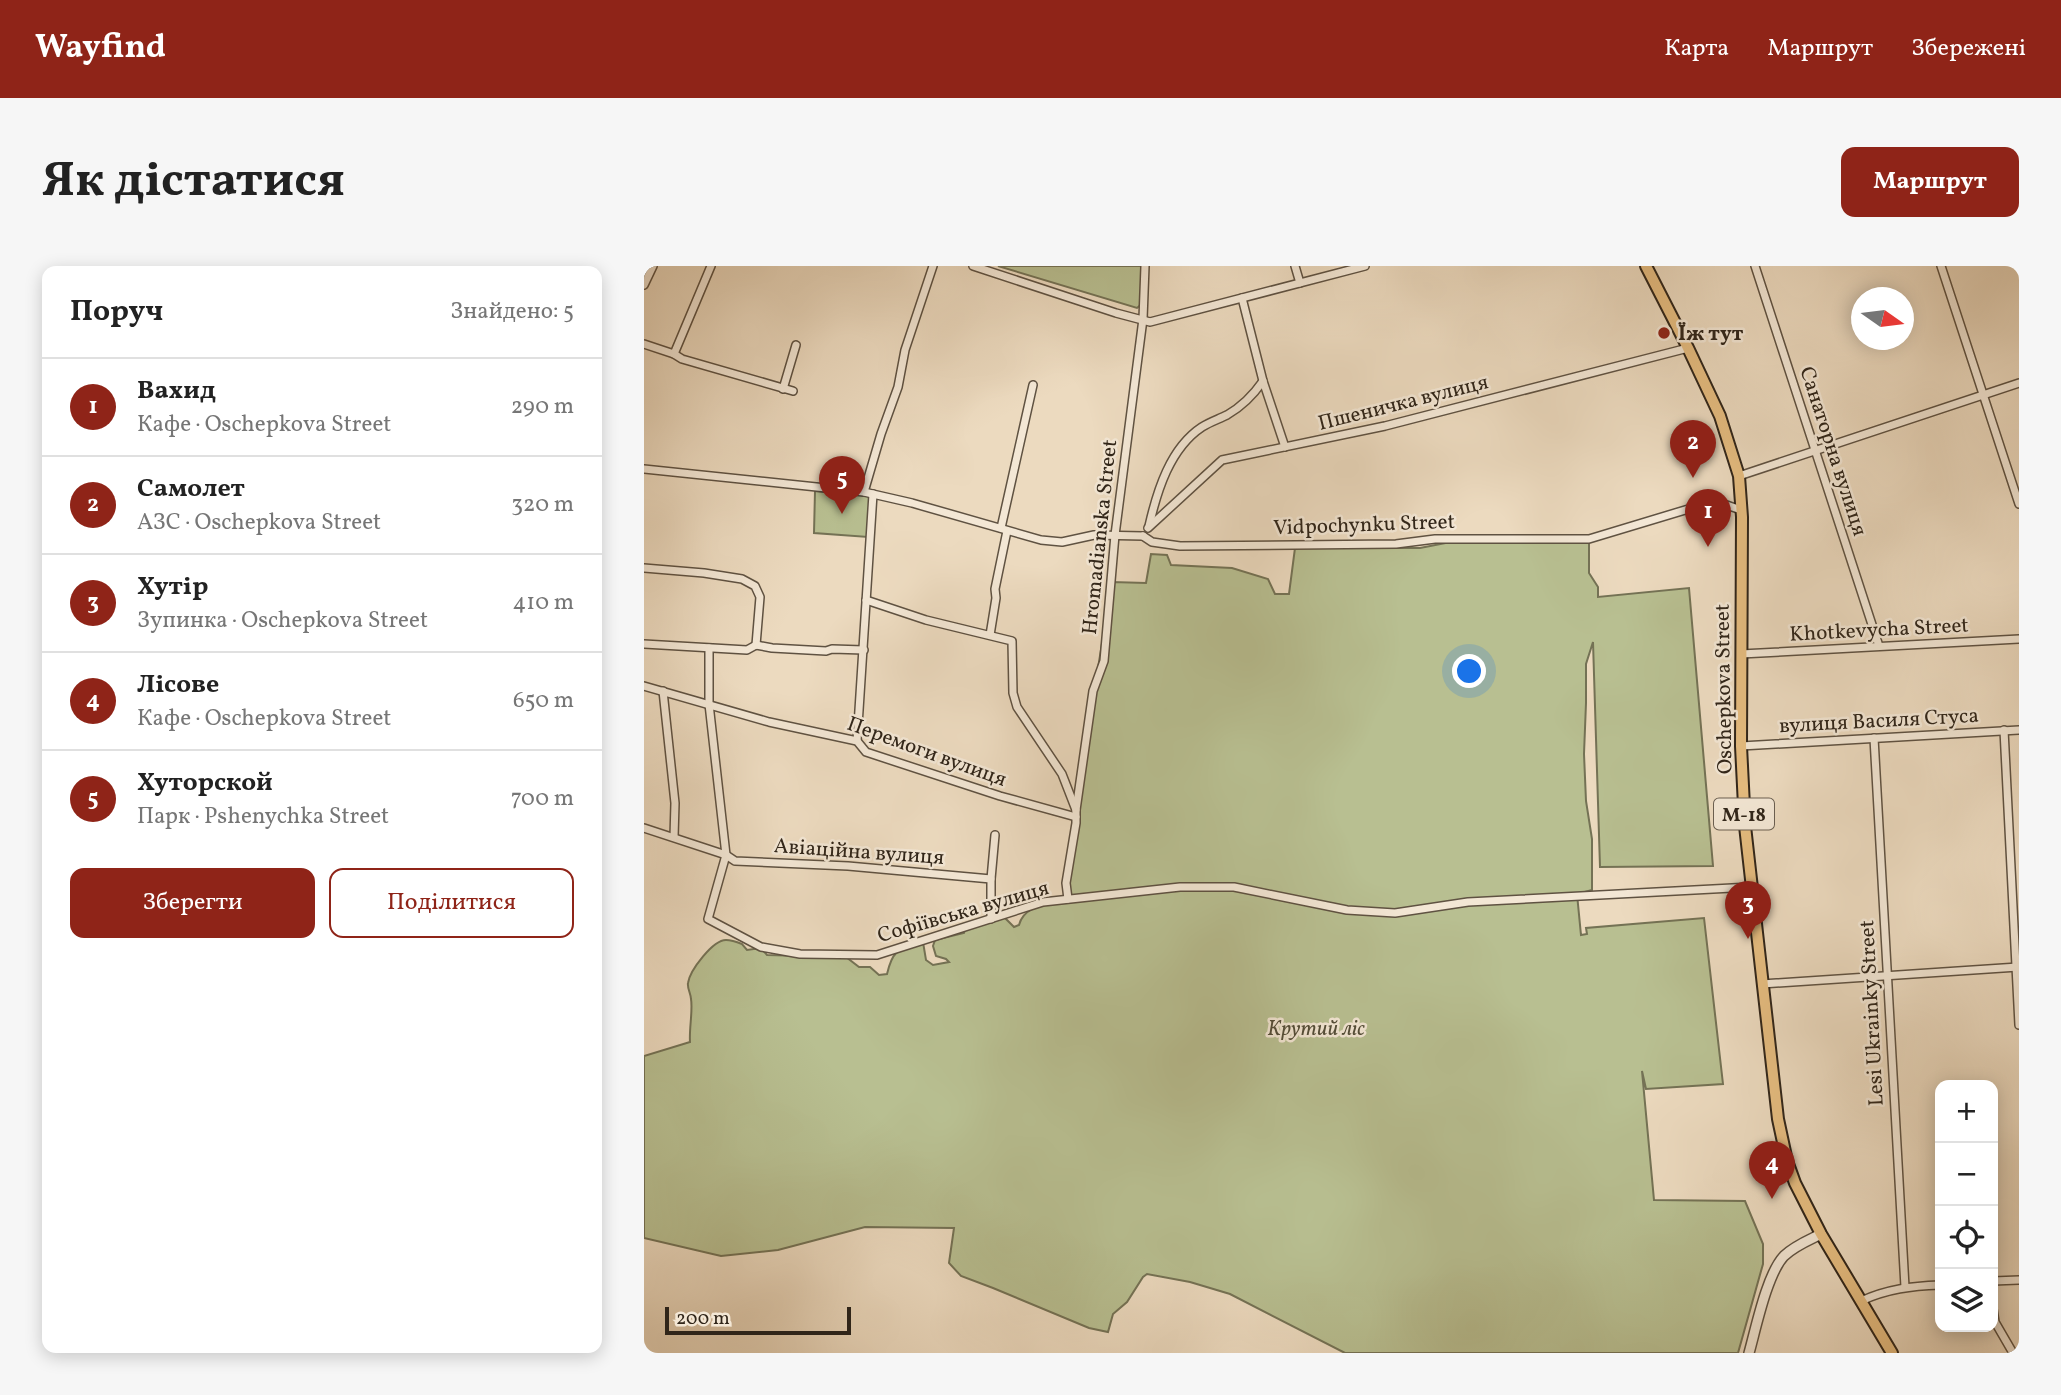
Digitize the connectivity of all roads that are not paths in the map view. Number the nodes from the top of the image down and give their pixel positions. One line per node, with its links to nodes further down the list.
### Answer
1 (653, 266): 12 (street)
2 (712, 266): 18 (street)
3 (933, 266): 29 (street)
4 (973, 266): 14 (street)
5 (1145, 266): 14 (street, Hromadianska Street)
6 (1295, 266): 11 (street)
7 (1365, 266): 11 (street)
8 (1646, 266): 17 (highway, Oschepkova Street / М-18)
9 (1755, 266): 26 (street, Санаторна вулиця)
10 (1941, 266): 24 (street)
11 (1300, 283): 13 (street)
12 (644, 285)
13 (1242, 298): 14 (street); 19 (street)
14 (1143, 319): 35 (street, Hromadianska Street)
15 (644, 344): 18 (street)
16 (796, 345): 22 (street)
17 (1688, 348): 25 (street, Пшеничка вулиця); 28 (highway, Oschepkova Street / М-18)
18 (674, 354): 22 (street)
19 (1263, 381): 25 (street); 33 (street)
20 (2019, 383): 24 (street)
21 (1033, 385): 34 (street)
22 (783, 388): 23 (street)
23 (793, 391)
24 (1983, 395): 26 (street); 31 (street)
25 (1285, 447): 33 (street, Пшеничка вулиця)
26 (1816, 451): 28 (street); 43 (street, Санаторна вулиця)
27 (644, 469): 29 (street, Vidpochynku Street)
28 (1739, 476): 32 (highway, Oschepkova Street / М-18)
29 (864, 492): 30 (street, Vidpochynku Street)
30 (873, 494): 34 (street, Vidpochynku Street); 38 (street)
31 (2019, 504)
32 (1741, 510): 36 (street, Vidpochynku Street); 46 (highway, Oschepkova Street / М-18)
33 (1148, 528): 36 (street)
34 (1004, 530): 35 (street, Vidpochynku Street); 39 (street)
35 (1115, 535): 36 (street, Vidpochynku Street); 55 (street, Hromadianska Street)
36 (1143, 536)
37 (644, 568): 42 (street)
38 (866, 600): 39 (street); 45 (street)
39 (990, 635): 55 (street)
40 (2019, 639): 43 (street, Khotkevycha Street)
41 (644, 644): 44 (street)
42 (756, 645): 44 (street); 45 (street)
43 (1879, 646): 46 (street, Khotkevycha Street)
44 (709, 649): 49 (street)
45 (864, 650): 53 (street)
46 (1741, 654): 54 (highway, Oschepkova Street / М-18)
47 (644, 686): 48 (street, Перемоги вулиця)
48 (663, 691): 49 (street, Перемоги вулиця); 58 (street)
49 (709, 704): 53 (street, Перемоги вулиця); 59 (street)
50 (2004, 730): 51 (street, вулиця Василя Стуса); 52 (street, вулиця Василя Стуса); 64 (street)
51 (2019, 730)
52 (1874, 738): 54 (street, вулиця Василя Стуса); 65 (street, Lesi Ukrainky Street)
53 (858, 741): 55 (street, Перемоги вулиця)
54 (1741, 746): 61 (highway, Oschepkova Street / М-18)
55 (1076, 813): 62 (street, Hromadianska Street)
56 (644, 828): 58 (street, Авіаційна вулиця)
57 (995, 835): 60 (street)
58 (674, 837): 59 (street, Авіаційна вулиця)
59 (726, 855): 60 (street, Авіаційна вулиця); 63 (street, Софіївська вулиця)
60 (991, 879): 63 (street)
61 (1751, 887): 62 (street, Софіївська вулиця); 66 (highway, Oschepkova Street / М-18)
62 (1068, 899): 63 (street, Софіївська вулиця)
63 (991, 919)
64 (2017, 967): 65 (street); 67 (street)
65 (1886, 976): 66 (street); 72 (street, Lesi Ukrainky Street)
66 (1762, 984): 68 (highway, Oschepkova Street / М-18)
67 (2019, 1025)
68 (1821, 1234): 73 (highway, Oschepkova Street / М-18); 75 (street)
69 (2019, 1280): 70 (street)
70 (1998, 1281)
71 (1935, 1284): 72 (street)
72 (1905, 1287): 73 (street)
73 (1861, 1301): 76 (highway, Oschepkova Street / М-18)
74 (1998, 1329): 77 (street)
75 (1749, 1353)
76 (1892, 1353)
77 (2013, 1353)

